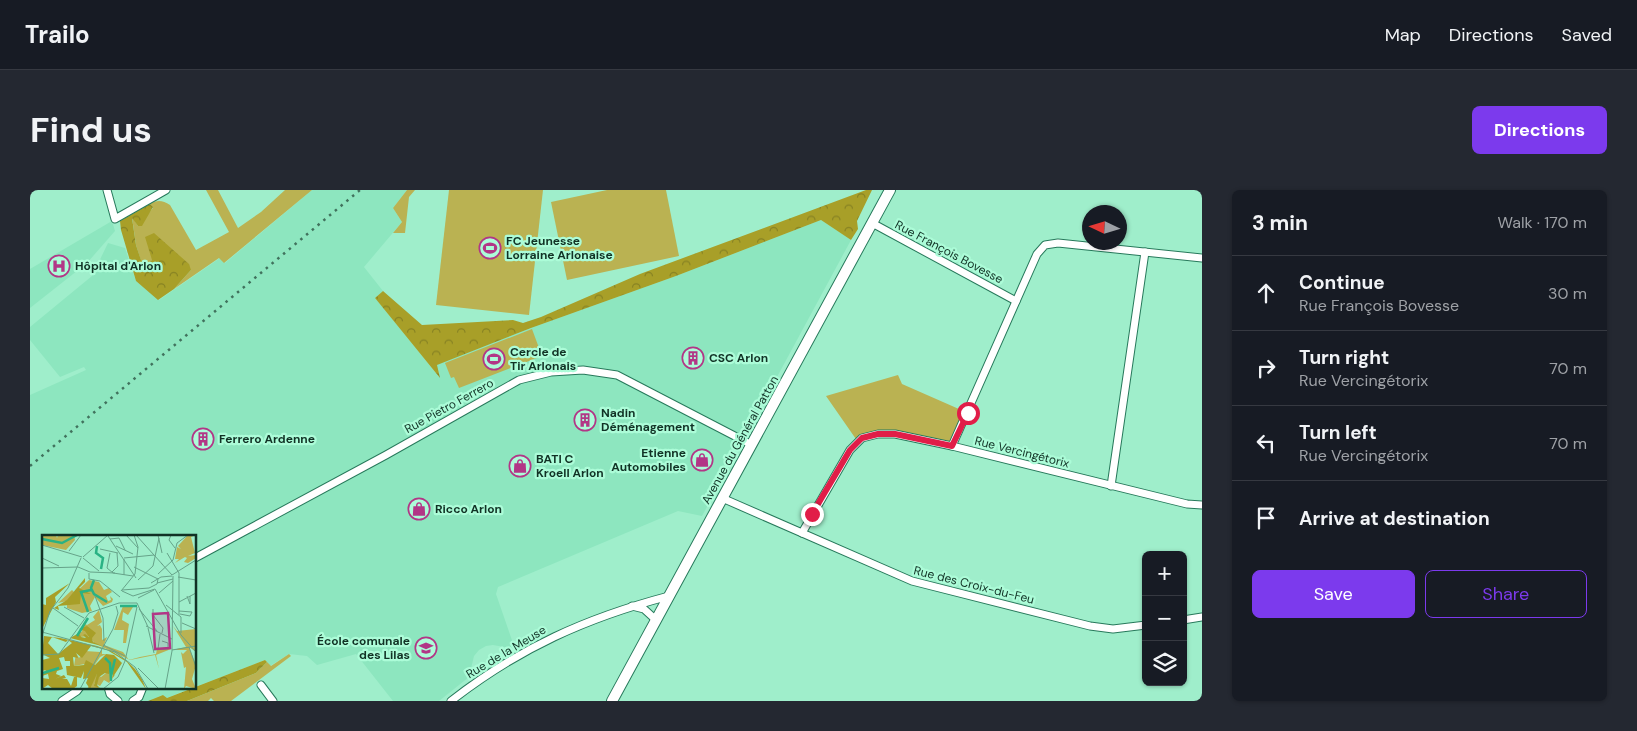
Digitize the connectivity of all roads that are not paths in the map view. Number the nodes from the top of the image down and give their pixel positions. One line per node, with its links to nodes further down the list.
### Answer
1 (107, 190): 2 (street)
2 (166, 190)
3 (890, 190): 4 (main road, Avenue du Général Patton)
4 (872, 223): 7 (street, Rue François Bovesse); 8 (main road, Avenue du Général Patton)
5 (1145, 252): 6 (street); 7 (street); 10 (street)
6 (1202, 258)
7 (1016, 301): 9 (street)
8 (752, 445): 11 (main road, Avenue du Général Patton); 14 (street, Rue Pietro Ferrero)
9 (952, 446): 10 (street, Rue Vercingétorix); 13 (street, Rue Vercingétorix)
10 (1111, 486): 12 (street, Rue Vercingétorix)
11 (722, 498): 13 (street, Rue des Croix-du-Feu); 15 (main road, Avenue du Général Patton)
12 (1202, 505)
13 (802, 533): 20 (street, Rue des Croix-du-Feu)
14 (196, 557)
15 (669, 596): 16 (street, Rue de la Meuse); 18 (main road, Avenue du Général Patton)
16 (631, 606): 18 (street); 29 (street, Rue de la Meuse)
17 (1202, 618): 19 (street)
18 (656, 620): 30 (main road, Avenue du Général Patton)
19 (1187, 620)
20 (1142, 625)
21 (261, 685): 28 (street)
22 (79, 688): 25 (street)
23 (108, 688): 26 (street)
24 (143, 688): 27 (street)
25 (62, 701)
26 (118, 701)
27 (133, 701)
28 (273, 701)
29 (451, 701)
30 (612, 701)

